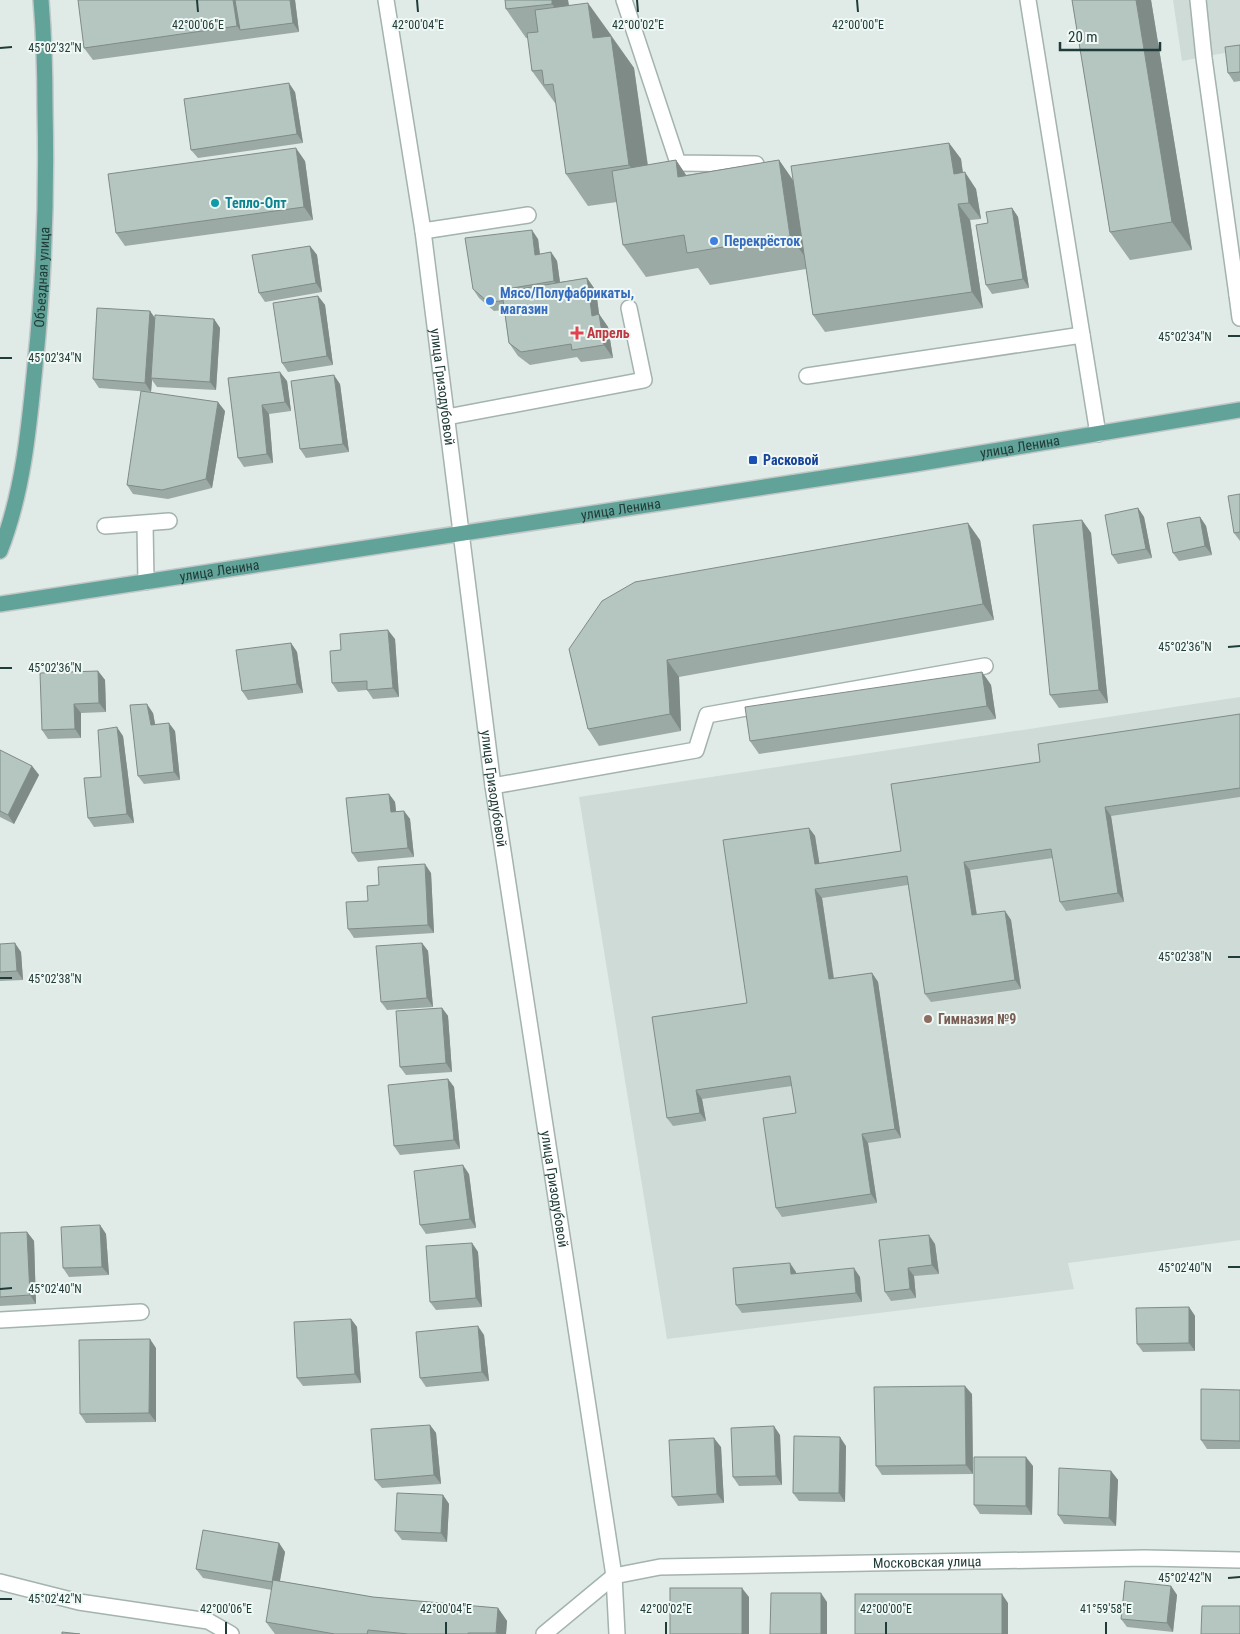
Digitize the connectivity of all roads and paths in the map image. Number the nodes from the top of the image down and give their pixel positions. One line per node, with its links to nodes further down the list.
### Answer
1 (41, 0): 21 (main road, Объездная улица)
2 (386, 0): 8 (street, улица Гризодубовой)
3 (624, 0): 6 (street)
4 (1028, 0): 12 (street)
5 (1198, 0): 9 (street)
6 (756, 164)
7 (528, 215): 8 (street)
8 (423, 231): 15 (street, улица Гризодубовой)
9 (1238, 295): 11 (street)
10 (629, 308): 15 (street)
11 (1240, 318)
12 (1082, 335): 13 (street); 16 (street)
13 (807, 376)
14 (1240, 410): 16 (main road, улица Ленина)
15 (447, 417): 20 (street, улица Гризодубовой)
16 (1098, 434): 20 (main road, улица Ленина)
17 (169, 522): 18 (street)
18 (145, 524): 19 (street); 22 (street)
19 (105, 526)
20 (461, 532): 22 (main road, улица Ленина); 25 (street, улица Гризодубовой)
21 (0, 551)
22 (146, 582): 23 (main road, улица Ленина)
23 (0, 604)
24 (985, 666): 25 (street)
25 (493, 786): 29 (street, улица Гризодубовой)
26 (141, 1312): 27 (street)
27 (0, 1320)
28 (1240, 1560): 29 (street, Московская улица)
29 (614, 1576): 32 (street); 33 (street, улица Гризодубовой)
30 (0, 1582): 31 (street)
31 (231, 1634)
32 (544, 1634)
33 (617, 1634)

